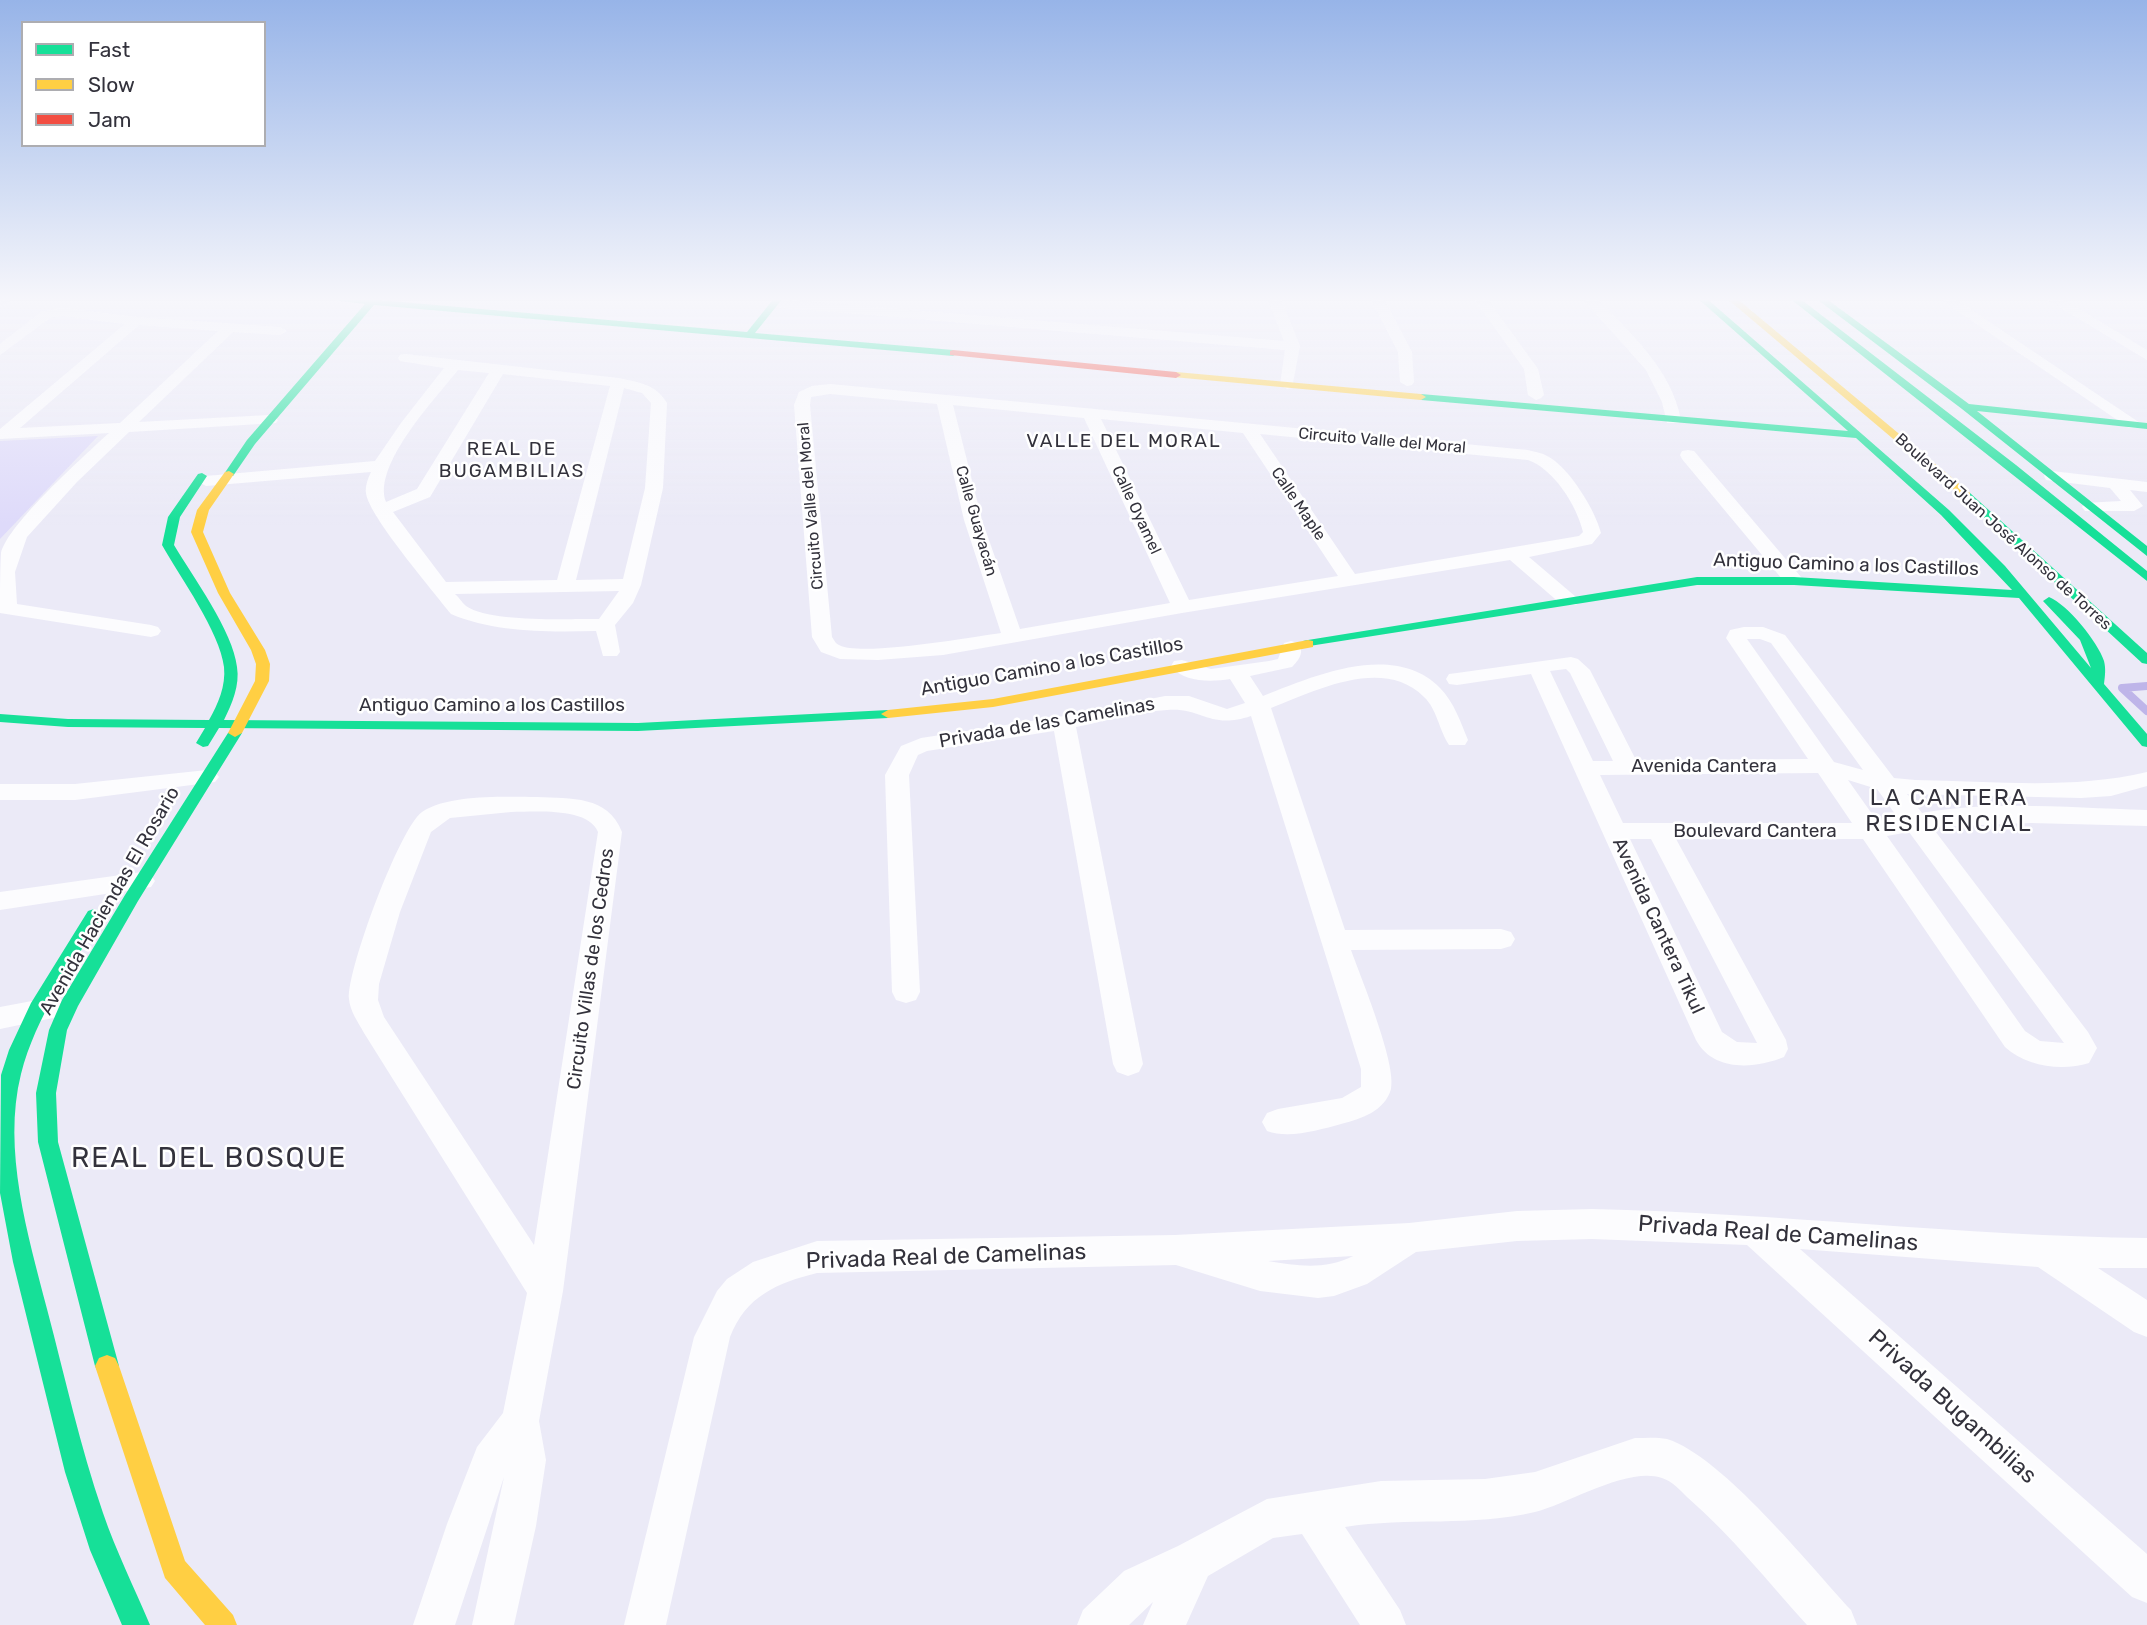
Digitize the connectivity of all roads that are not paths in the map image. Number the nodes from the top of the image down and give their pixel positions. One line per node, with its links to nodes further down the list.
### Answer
1 (75, 373): 32 (street)
2 (182, 373): 31 (street)
3 (292, 373): 28 (street)
4 (310, 373): 27 (street, Avenida Haciendas El Rosario)
5 (448, 373): 36 (street)
6 (497, 373): 43 (street)
7 (534, 373): 19 (street)
8 (1214, 373): 18 (street)
9 (1290, 373): 18 (street)
10 (1407, 373): 20 (street)
11 (1532, 373): 21 (street)
12 (1656, 373): 25 (street)
13 (1786, 373): 26 (street, Boulevard Juan José Alonso de Torres)
14 (1821, 373): 41 (street, Boulevard Juan José Alonso de Torres)
15 (1890, 373): 47 (street)
16 (1920, 373): 23 (street)
17 (2060, 373): 29 (street)
18 (1289, 380): 20 (street); 25 (street)
19 (618, 382): 50 (street); 51 (street)
20 (1408, 382): 21 (street)
21 (1536, 395): 25 (street)
22 (944, 401): 24 (street, Circuito Valle del Moral); 60 (street, Calle Guayacán); 60 (street, Circuito Valle del Moral)
23 (1966, 407): 29 (street); 38 (street)
24 (1090, 413): 30 (street, Circuito Valle del Moral); 56 (street, Calle Oyamel)
25 (1672, 413): 26 (street); 33 (street)
26 (1839, 419): 33 (street, Boulevard Juan José Alonso de Torres)
27 (270, 420): 28 (street); 37 (street, Avenida Haciendas El Rosario)
28 (250, 421): 31 (street); 34 (street)
29 (2141, 425)
30 (1248, 428): 44 (street, Circuito Valle del Moral); 48 (street, Calle Maple)
31 (123, 429): 32 (street); 57 (street)
32 (2, 434)
33 (1858, 435): 53 (street, Boulevard Juan José Alonso de Torres)
34 (232, 442)
35 (1688, 455): 49 (street)
36 (383, 461): 37 (street); 43 (street)
37 (213, 474): 61 (street, Avenida Haciendas El Rosario); 63 (street, Avenida Haciendas El Rosario)
38 (2052, 476): 39 (street); 42 (street)
39 (2115, 483): 40 (street); 42 (street)
40 (2147, 487)
41 (1981, 507): 65 (street, Boulevard Juan José Alonso de Torres); 70 (street)
42 (2091, 508): 45 (street)
43 (383, 510): 52 (street)
44 (1534, 551): 46 (street, Circuito Valle del Moral); 54 (street)
45 (2147, 552)
46 (1514, 554): 48 (street, Circuito Valle del Moral); 55 (street)
47 (2147, 577)
48 (1349, 579): 56 (street, Circuito Valle del Moral)
49 (1794, 581): 53 (street, Antiguo Camino a los Castillos); 54 (street, Antiguo Camino a los Castillos)
50 (631, 585): 51 (street); 58 (street)
51 (565, 586): 52 (street)
52 (442, 588): 58 (street)
53 (2021, 594): 70 (street, Boulevard Juan José Alonso de Torres)
54 (1589, 598): 55 (street, Antiguo Camino a los Castillos)
55 (1569, 601): 62 (street, Antiguo Camino a los Castillos)
56 (1182, 607): 60 (street, Circuito Valle del Moral)
57 (4, 608): 59 (street)
58 (605, 625): 64 (street)
59 (150, 631)
60 (1013, 638)
61 (255, 645): 63 (street); 75 (street, Avenida Haciendas El Rosario)
62 (1291, 647): 66 (street, Antiguo Camino a los Castillos); 68 (street)
63 (228, 651): 74 (street, Avenida Haciendas El Rosario)
64 (610, 652)
65 (2144, 658)
66 (1182, 666): 68 (street); 75 (street, Antiguo Camino a los Castillos)
67 (1538, 667): 69 (street); 80 (street, Avenida Cantera Tikul); 81 (street)
68 (1237, 673): 71 (street)
69 (1457, 679)
70 (2097, 686): 77 (street, Boulevard Juan José Alonso de Torres)
71 (1259, 707): 73 (street, Privada de las Camelinas); 76 (street, Privada de las Camelinas); 95 (street)
72 (0, 718): 74 (street, Antiguo Camino a los Castillos)
73 (1064, 723): 96 (street, Privada de las Camelinas); 100 (street)
74 (214, 725): 75 (street, Antiguo Camino a los Castillos); 79 (street, Avenida Haciendas El Rosario)
75 (240, 725): 79 (street, Avenida Haciendas El Rosario)
76 (1457, 740)
77 (2147, 743)
78 (1823, 766): 81 (street, Avenida Cantera); 83 (street); 83 (street); 89 (street)
79 (198, 767): 84 (street); 85 (street, Avenida Haciendas El Rosario); 91 (street, Avenida Haciendas El Rosario)
80 (1585, 768): 81 (street, Avenida Cantera); 88 (street, Avenida Cantera Tikul)
81 (1628, 768)
82 (2147, 779): 83 (street)
83 (1887, 784): 87 (street)
84 (0, 792)
85 (164, 803)
86 (2147, 818): 87 (street, Boulevard Cantera)
87 (1915, 824): 89 (street, Boulevard Cantera); 89 (street)
88 (1614, 831): 90 (street, Boulevard Cantera); 90 (street, Avenida Cantera Tikul)
89 (1869, 831): 90 (street, Boulevard Cantera)
90 (1660, 832)
91 (123, 886): 92 (street); 93 (street); 97 (street, Avenida Haciendas El Rosario); 99 (street, Avenida Haciendas El Rosario)
92 (0, 901)
93 (0, 916)
94 (1501, 939): 95 (street)
95 (1334, 940): 101 (street)
96 (906, 992)
97 (64, 1017): 99 (street); 112 (street, Avenida Haciendas El Rosario)
98 (0, 1018): 99 (street)
99 (20, 1029): 111 (street, Avenida Haciendas El Rosario)
100 (1128, 1064)
101 (1278, 1122)
102 (1756, 1232): 103 (street, Privada Real de Camelinas); 110 (street, Privada Bugambilias); 115 (street, Privada Real de Camelinas)
103 (2045, 1252): 104 (street, Privada Real de Camelinas); 106 (street)
104 (2147, 1254)
105 (545, 1291): 105 (street, Circuito Villas de los Cedros); 107 (street, Circuito Villas de los Cedros)
106 (2147, 1320)
107 (520, 1421): 113 (street, Circuito Villas de los Cedros); 114 (street, Circuito Villas de los Cedros)
108 (1312, 1513): 109 (street); 118 (street); 119 (street)
109 (1193, 1561): 116 (street); 117 (street)
110 (2147, 1582)
111 (136, 1625)
112 (223, 1625)
113 (434, 1625)
114 (493, 1625)
115 (645, 1625)
116 (1098, 1625)
117 (1164, 1625)
118 (1385, 1625)
119 (1836, 1625)

